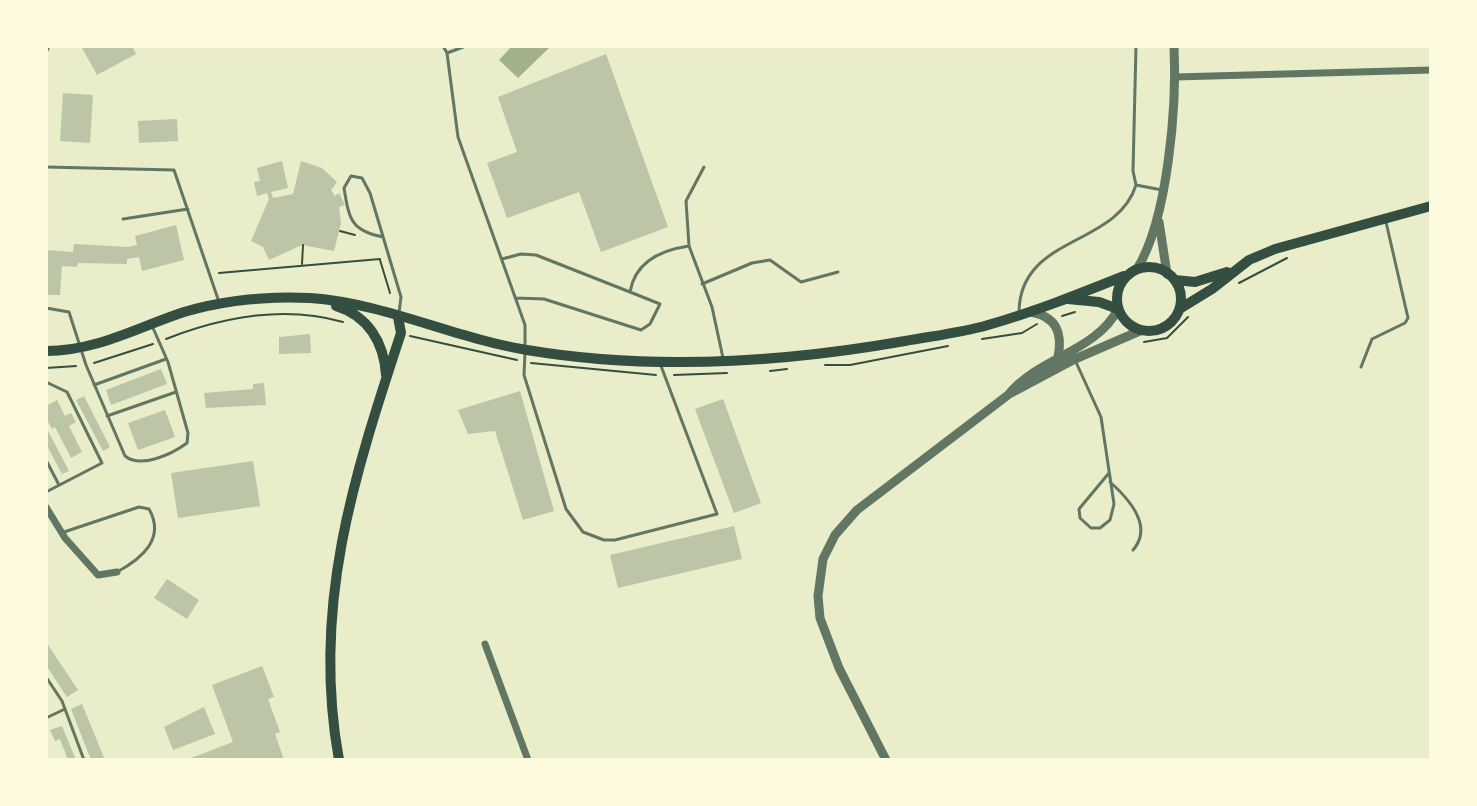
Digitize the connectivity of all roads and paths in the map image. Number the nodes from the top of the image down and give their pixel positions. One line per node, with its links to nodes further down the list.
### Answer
1 (49, 46): 6 (lane)
2 (443, 46): 7 (lane)
3 (466, 46): 7 (lane)
4 (1136, 46): 12 (lane)
5 (1174, 46): 9 (street)
6 (46, 53)
7 (447, 53): 27 (lane)
8 (1431, 70): 9 (street)
9 (1175, 77): 13 (street)
10 (46, 167): 15 (lane)
11 (704, 167): 23 (lane)
12 (1136, 185): 13 (lane); 46 (lane)
13 (1162, 190): 18 (street)
14 (1431, 206): 16 (main road)
15 (188, 209): 17 (lane); 32 (lane)
16 (1385, 218): 29 (main road); 61 (lane)
17 (123, 219)
18 (1159, 220): 30 (street); 34 (street)
19 (340, 231): 20 (path)
20 (359, 236)
21 (383, 237): 21 (lane); 25 (lane)
22 (303, 245): 28 (path)
23 (689, 246): 35 (lane); 36 (lane)
24 (380, 251): 26 (path)
25 (389, 256): 26 (path); 47 (lane)
26 (379, 259): 28 (path); 37 (path)
27 (502, 259): 36 (lane); 39 (lane)
28 (302, 265): 32 (path)
29 (1237, 268): 34 (main road); 43 (main road)
30 (1137, 269): 33 (main road); 34 (main road)
31 (838, 272): 35 (lane)
32 (210, 274): 41 (lane)
33 (1124, 276): 40 (main road); 44 (main road)
34 (1171, 277): 43 (main road)
35 (702, 284): 59 (lane)
36 (630, 292): 39 (lane)
37 (390, 293)
38 (311, 298): 41 (main road); 47 (main road); 66 (main road)
39 (516, 298): 53 (lane)
40 (1066, 299): 44 (main road); 45 (main road)
41 (220, 303): 49 (main road)
42 (46, 308): 52 (lane)
43 (1181, 308): 50 (main road)
44 (1118, 309): 50 (main road); 55 (street)
45 (1031, 312): 46 (main road); 56 (street)
46 (1019, 316): 59 (main road)
47 (398, 317): 53 (main road); 66 (main road)
48 (350, 324): 51 (path)
49 (152, 325): 51 (lane); 52 (main road)
50 (1142, 330): 55 (street)
51 (158, 342): 57 (lane); 60 (path)
52 (79, 348): 54 (main road); 60 (lane)
53 (525, 350): 58 (main road); 58 (lane)
54 (46, 351)
55 (1072, 354): 56 (street); 67 (street); 70 (lane)
56 (1058, 357): 67 (street)
57 (166, 359): 64 (lane); 65 (lane)
58 (660, 362): 59 (main road)
59 (724, 362)
60 (86, 365): 62 (path); 64 (lane)
61 (1361, 367)
62 (46, 368)
63 (46, 382): 72 (lane)
64 (94, 385): 68 (lane)
65 (176, 392): 68 (lane); 68 (lane)
66 (382, 392): 83 (main road)
67 (1008, 395): 85 (street)
68 (107, 416)
69 (46, 460): 72 (lane)
70 (1109, 473): 71 (lane); 71 (lane)
71 (1110, 482): 76 (lane)
72 (59, 485): 73 (lane)
73 (46, 492)
74 (46, 507): 75 (street)
75 (62, 532): 77 (street); 77 (lane)
76 (1133, 550)
77 (117, 572)
78 (485, 644): 84 (street)
79 (46, 677): 80 (lane)
80 (65, 709): 81 (lane); 82 (lane)
81 (46, 718)
82 (84, 760)
83 (339, 760)
84 (528, 760)
85 (886, 760)

